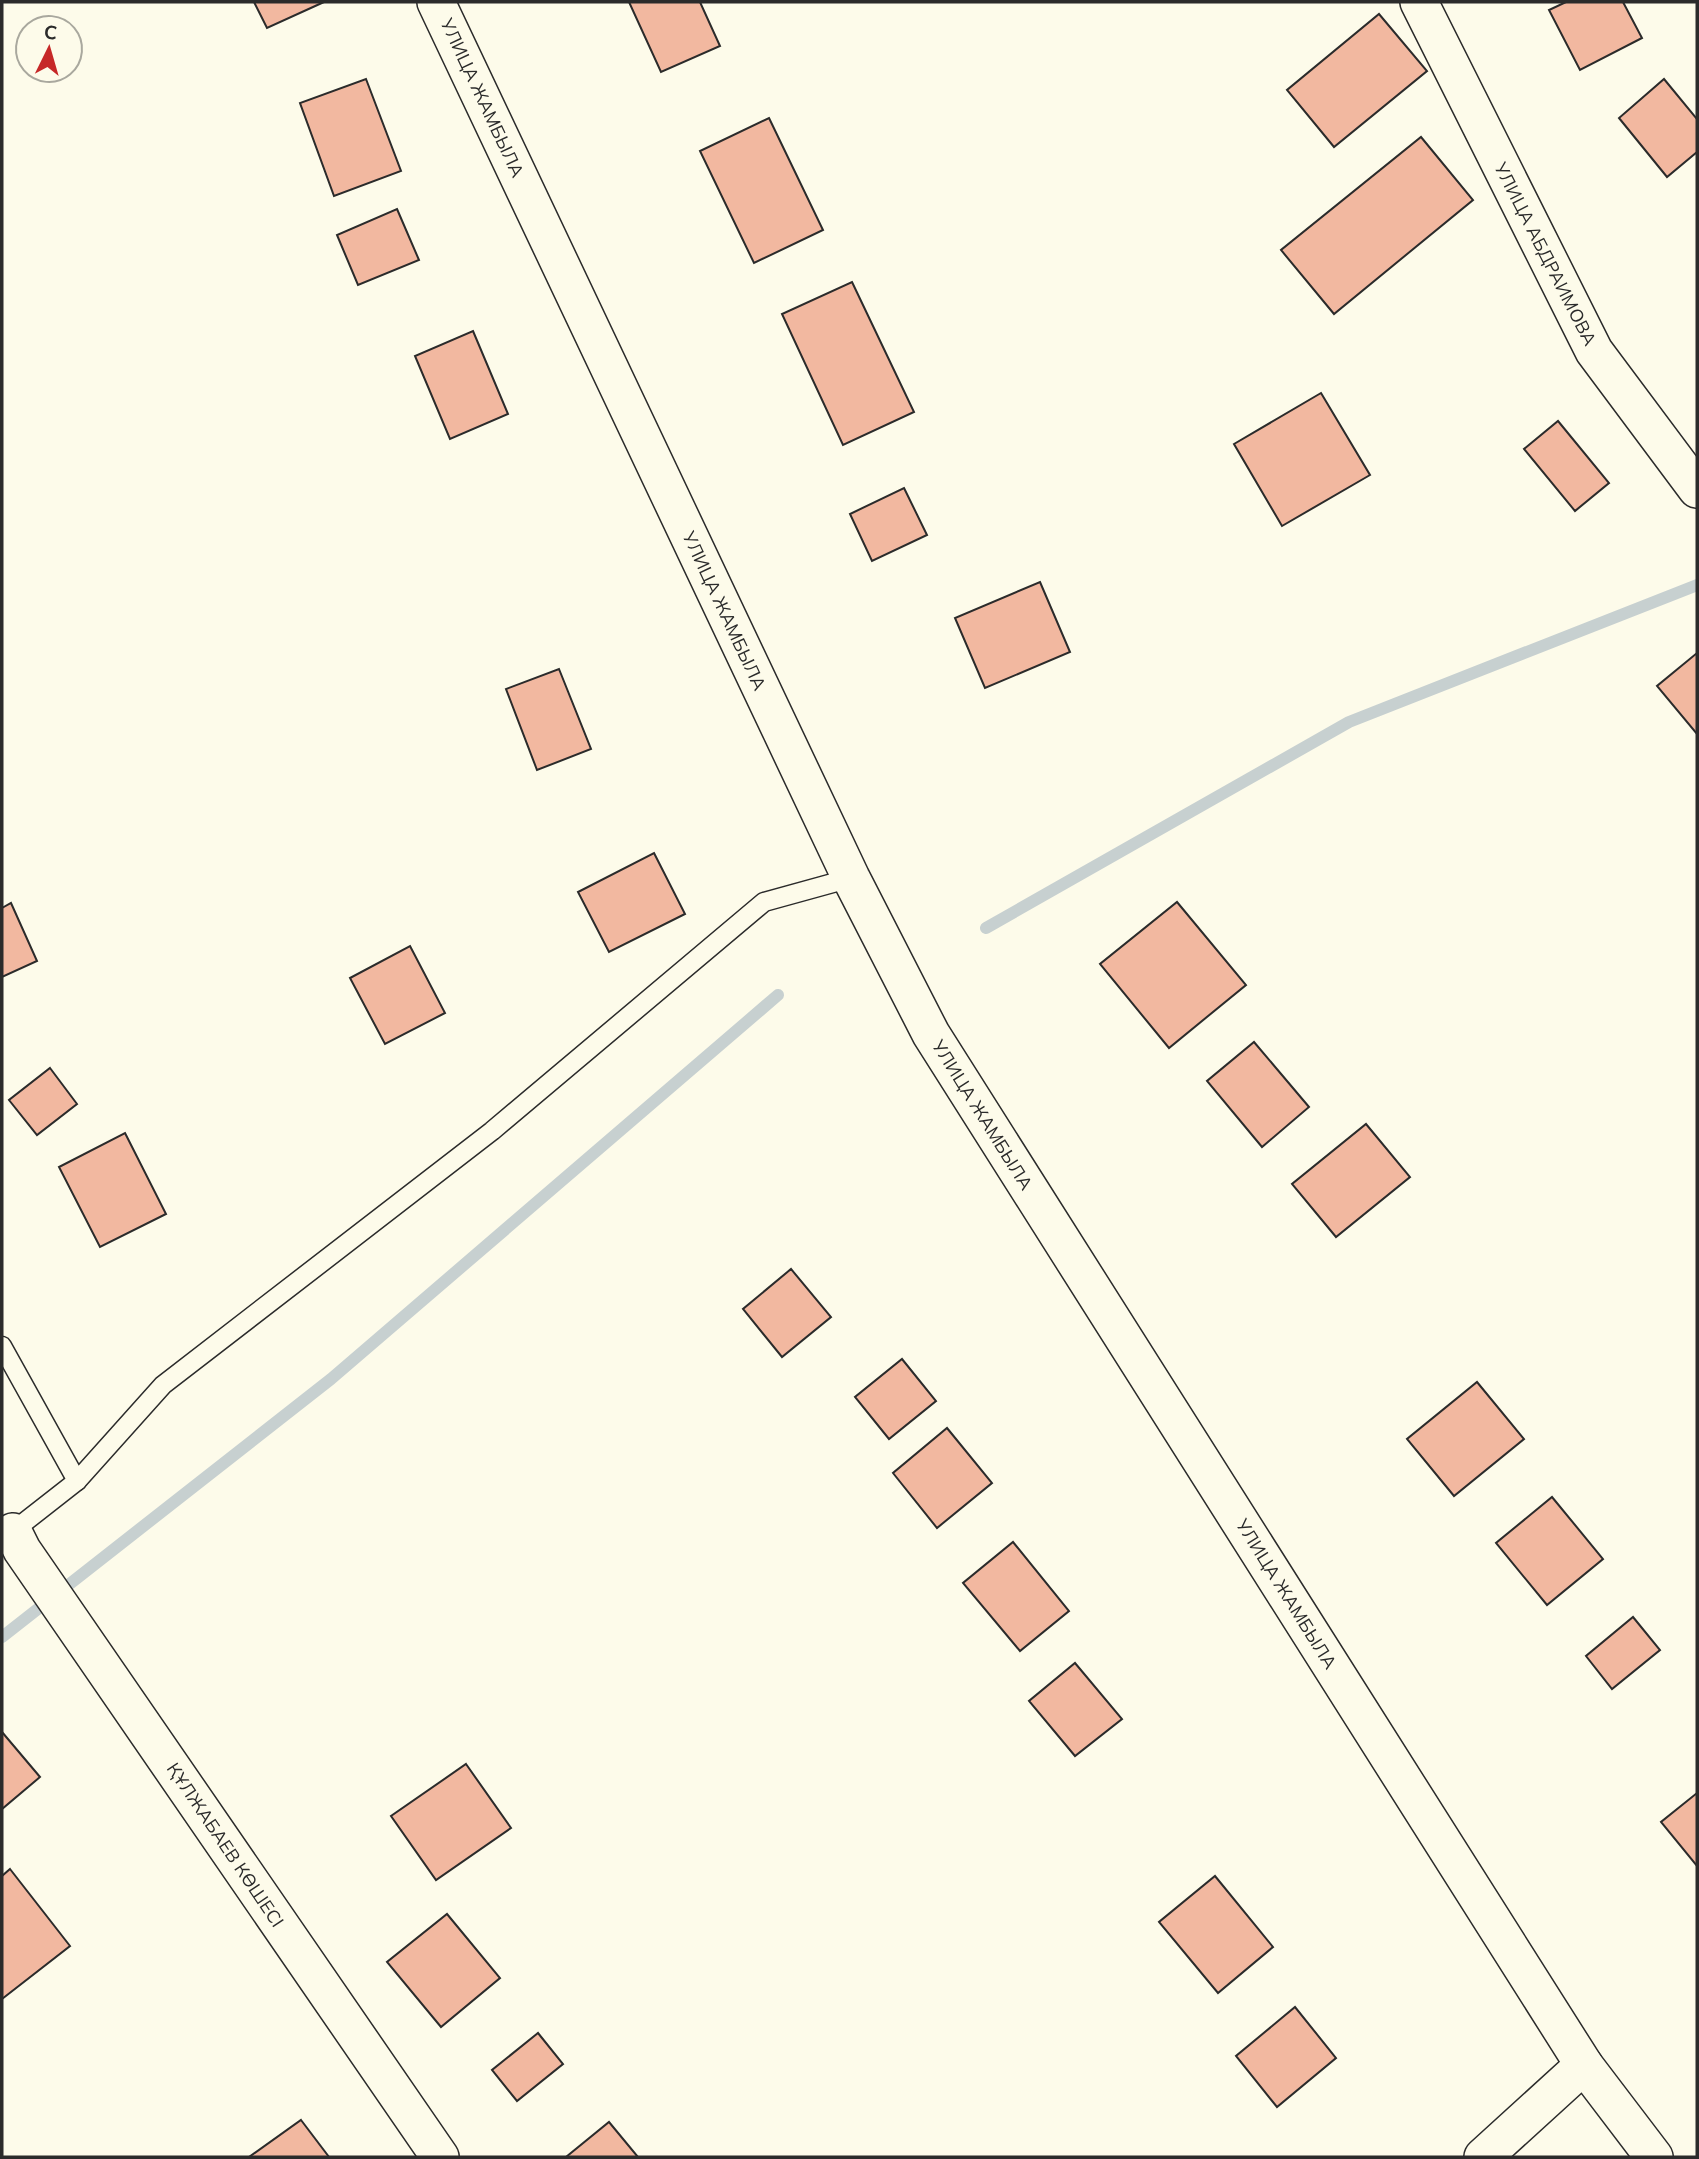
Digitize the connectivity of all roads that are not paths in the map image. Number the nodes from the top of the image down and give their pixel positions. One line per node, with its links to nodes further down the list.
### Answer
1 (436, 2): 4 (street, УЛИЦА ЖАМБЫЛА)
2 (1419, 2): 3 (street, УЛИЦА АБДРАИМОВА)
3 (1697, 489)
4 (851, 878): 6 (lane); 8 (street, УЛИЦА ЖАМБЫЛА)
5 (2, 1346): 6 (lane)
6 (77, 1481): 7 (lane)
7 (12, 1540): 9 (street, ҚҰЛЖАБАЕВ КӨШЕСІ)
8 (1584, 2065): 10 (street); 11 (street, УЛИЦА ЖАМБЫЛА)
9 (440, 2157)
10 (1483, 2157)
11 (1654, 2157)

